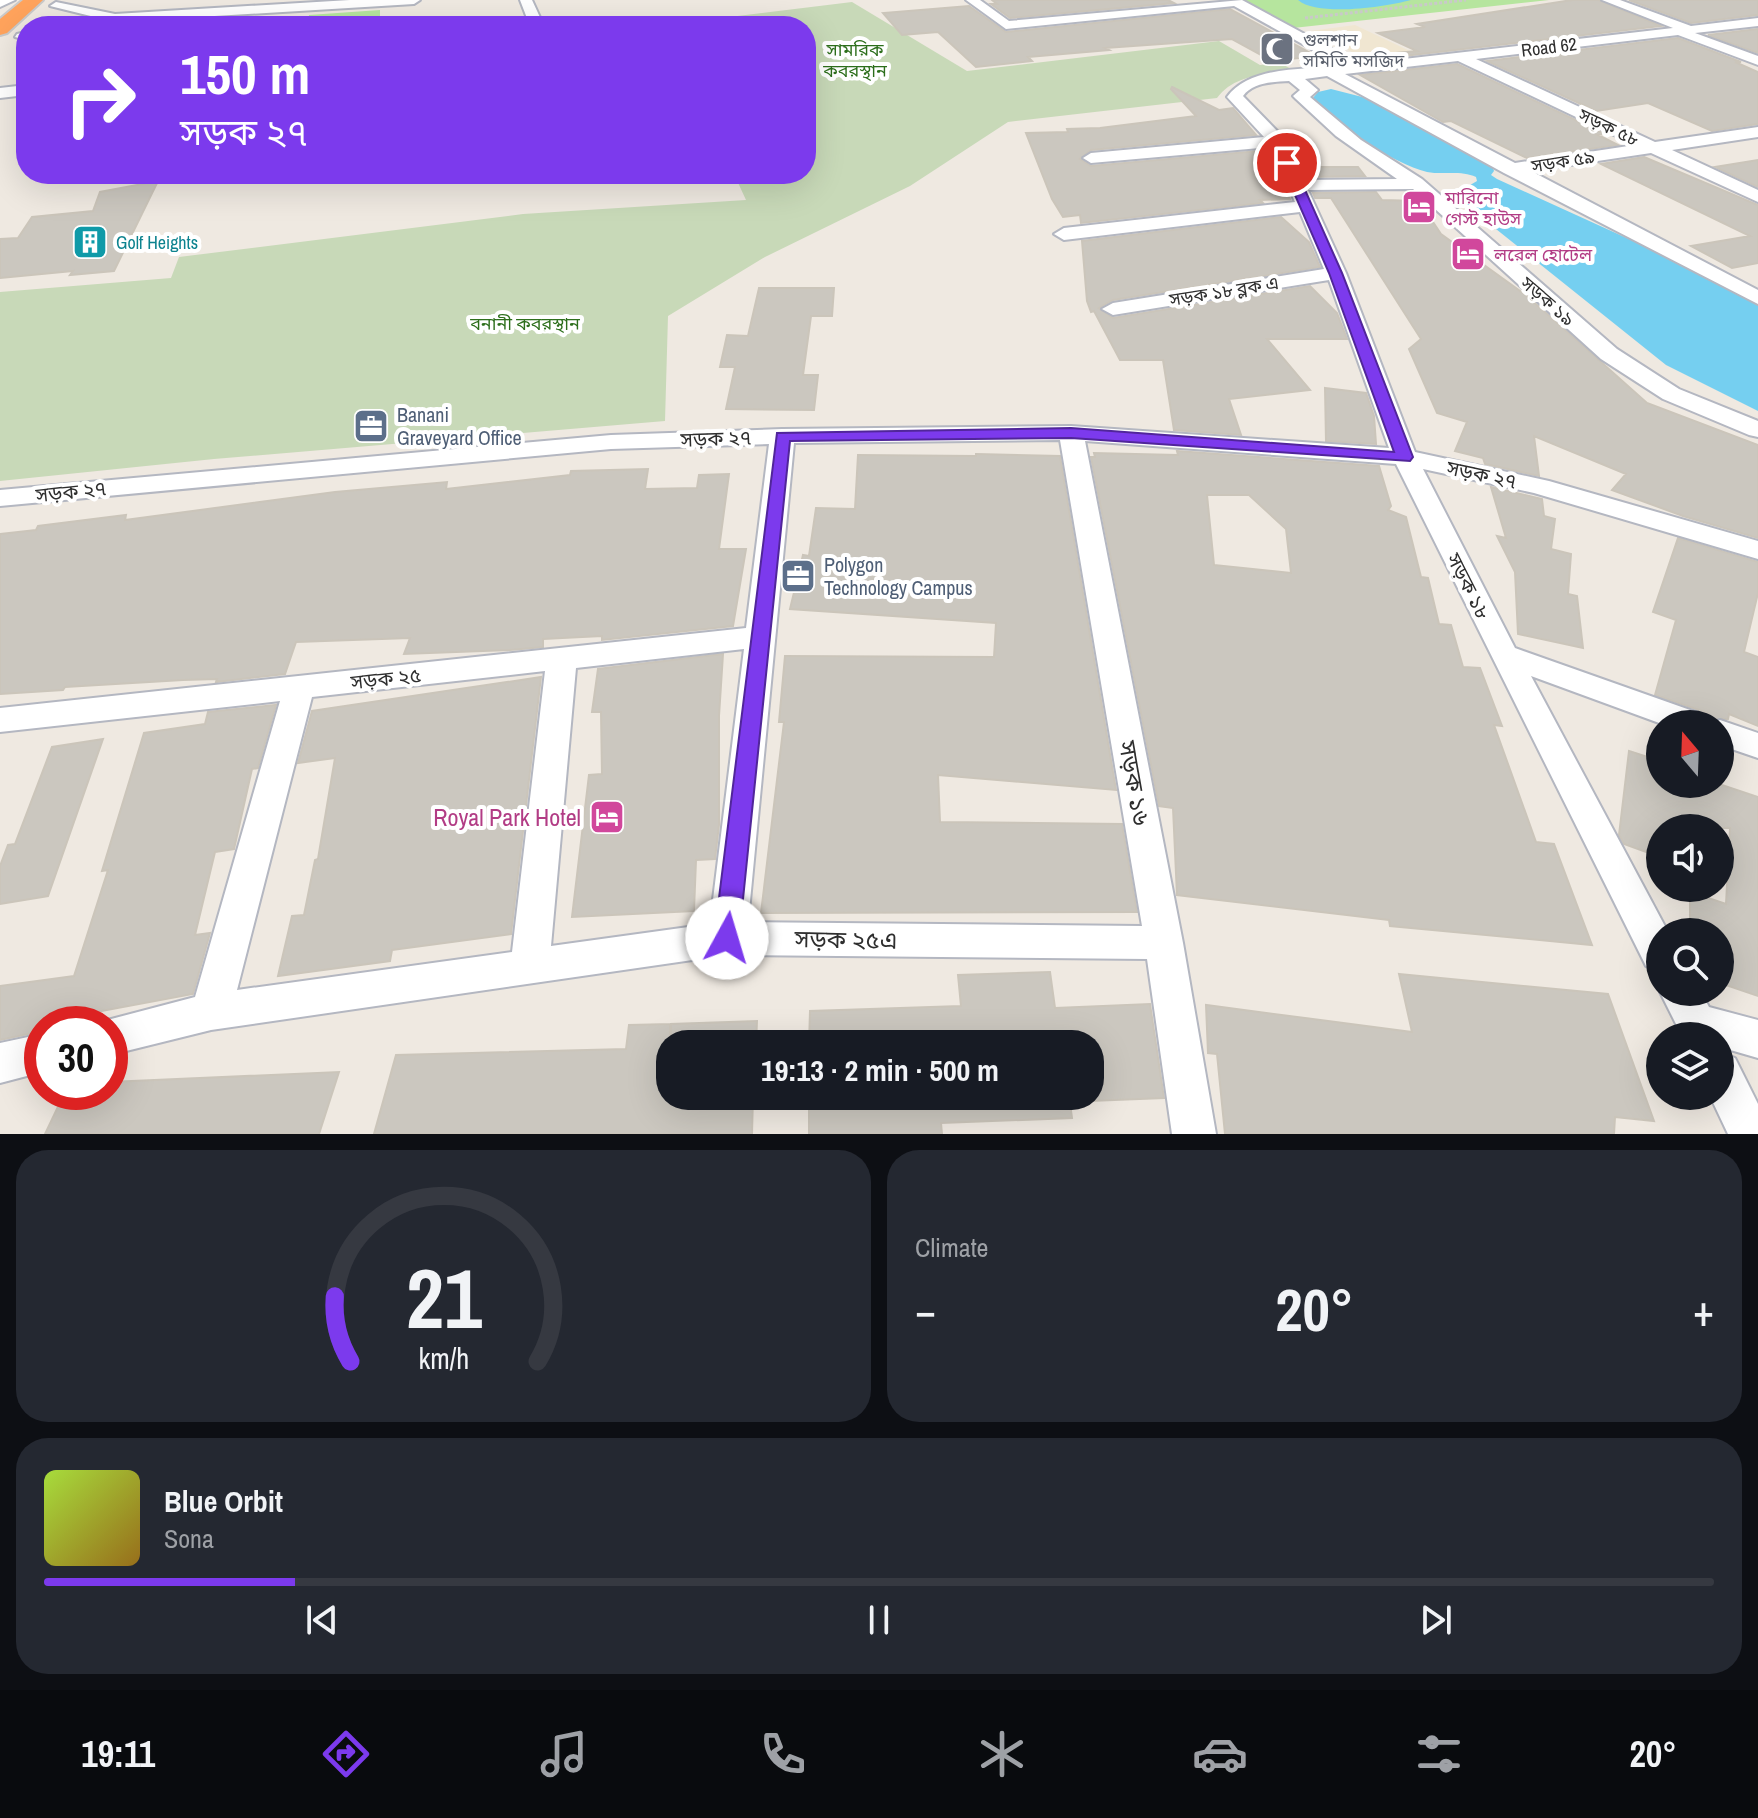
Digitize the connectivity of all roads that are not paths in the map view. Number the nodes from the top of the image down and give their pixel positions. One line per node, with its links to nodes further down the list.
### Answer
1 (9, 0): 6 (street)
2 (414, 0): 10 (street)
3 (972, 0): 5 (street)
4 (1608, 0): 12 (street)
5 (1234, 1): 15 (street)
6 (0, 3)
7 (49, 5): 8 (highway); 9 (street)
8 (27, 16)
9 (105, 16)
10 (148, 16)
11 (1758, 22): 12 (street, Road 62)
12 (1684, 31): 13 (street, Road 62); 14 (street)
13 (1461, 57): 15 (street, Road 62); 19 (street, সড়ক ৫৮)
14 (1758, 61)
15 (1343, 71): 16 (street, সড়ক ১৮); 21 (street)
16 (1293, 76): 18 (street, সড়ক ১৮); 22 (street, সড়ক ১৯)
17 (1758, 132): 19 (street, সড়ক ৫৯)
18 (1277, 141): 20 (street); 23 (street, সড়ক ১৮)
19 (1652, 148): 21 (street, সড়ক ৫৯); 24 (street, সড়ক ৫৮)
20 (1091, 158)
21 (1510, 169): 28 (street)
22 (1417, 184): 23 (street); 30 (street, সড়ক ১৯)
23 (1297, 185): 25 (street, সড়ক ১৮)
24 (1758, 197)
25 (1306, 206): 26 (street); 27 (street, সড়ক ১৮)
26 (1064, 234)
27 (1336, 273): 29 (street, সড়ক ১৮ ব্লক এ); 33 (street, সড়ক ১৮)
28 (1758, 298)
29 (1113, 309)
30 (1758, 430)
31 (1071, 433): 32 (street, সড়ক ২৭); 33 (street, সড়ক ২৭); 46 (street, সড়ক ১৬)
32 (782, 436): 34 (street, সড়ক ২৭); 36 (street)
33 (1405, 457): 35 (street, সড়ক ২৭); 37 (street, সড়ক ১৮)
34 (0, 498)
35 (1758, 550)
36 (758, 637): 38 (street, সড়ক ২৫); 45 (street)
37 (1504, 655): 40 (street); 44 (street, সড়ক ১৮)
38 (562, 658): 39 (street, সড়ক ২৫); 47 (street)
39 (299, 688): 41 (street, সড়ক ২৫); 48 (street)
40 (1657, 710)
41 (5, 728)
42 (1734, 737): 43 (street)
43 (1758, 746)
44 (1646, 927)
45 (727, 938): 46 (street, সড়ক ২৫এ); 47 (street, সড়ক ২৫এ)
46 (1164, 943): 55 (street, সড়ক ১৬)
47 (530, 964): 48 (street, সড়ক ২৫এ)
48 (211, 1012): 50 (street, সড়ক ২৫এ)
49 (1693, 1017): 51 (street)
50 (128, 1032)
51 (1758, 1039)
52 (24, 1057): 53 (street)
53 (0, 1063)
54 (1734, 1101): 56 (street)
55 (1194, 1134)
56 (1750, 1134)

